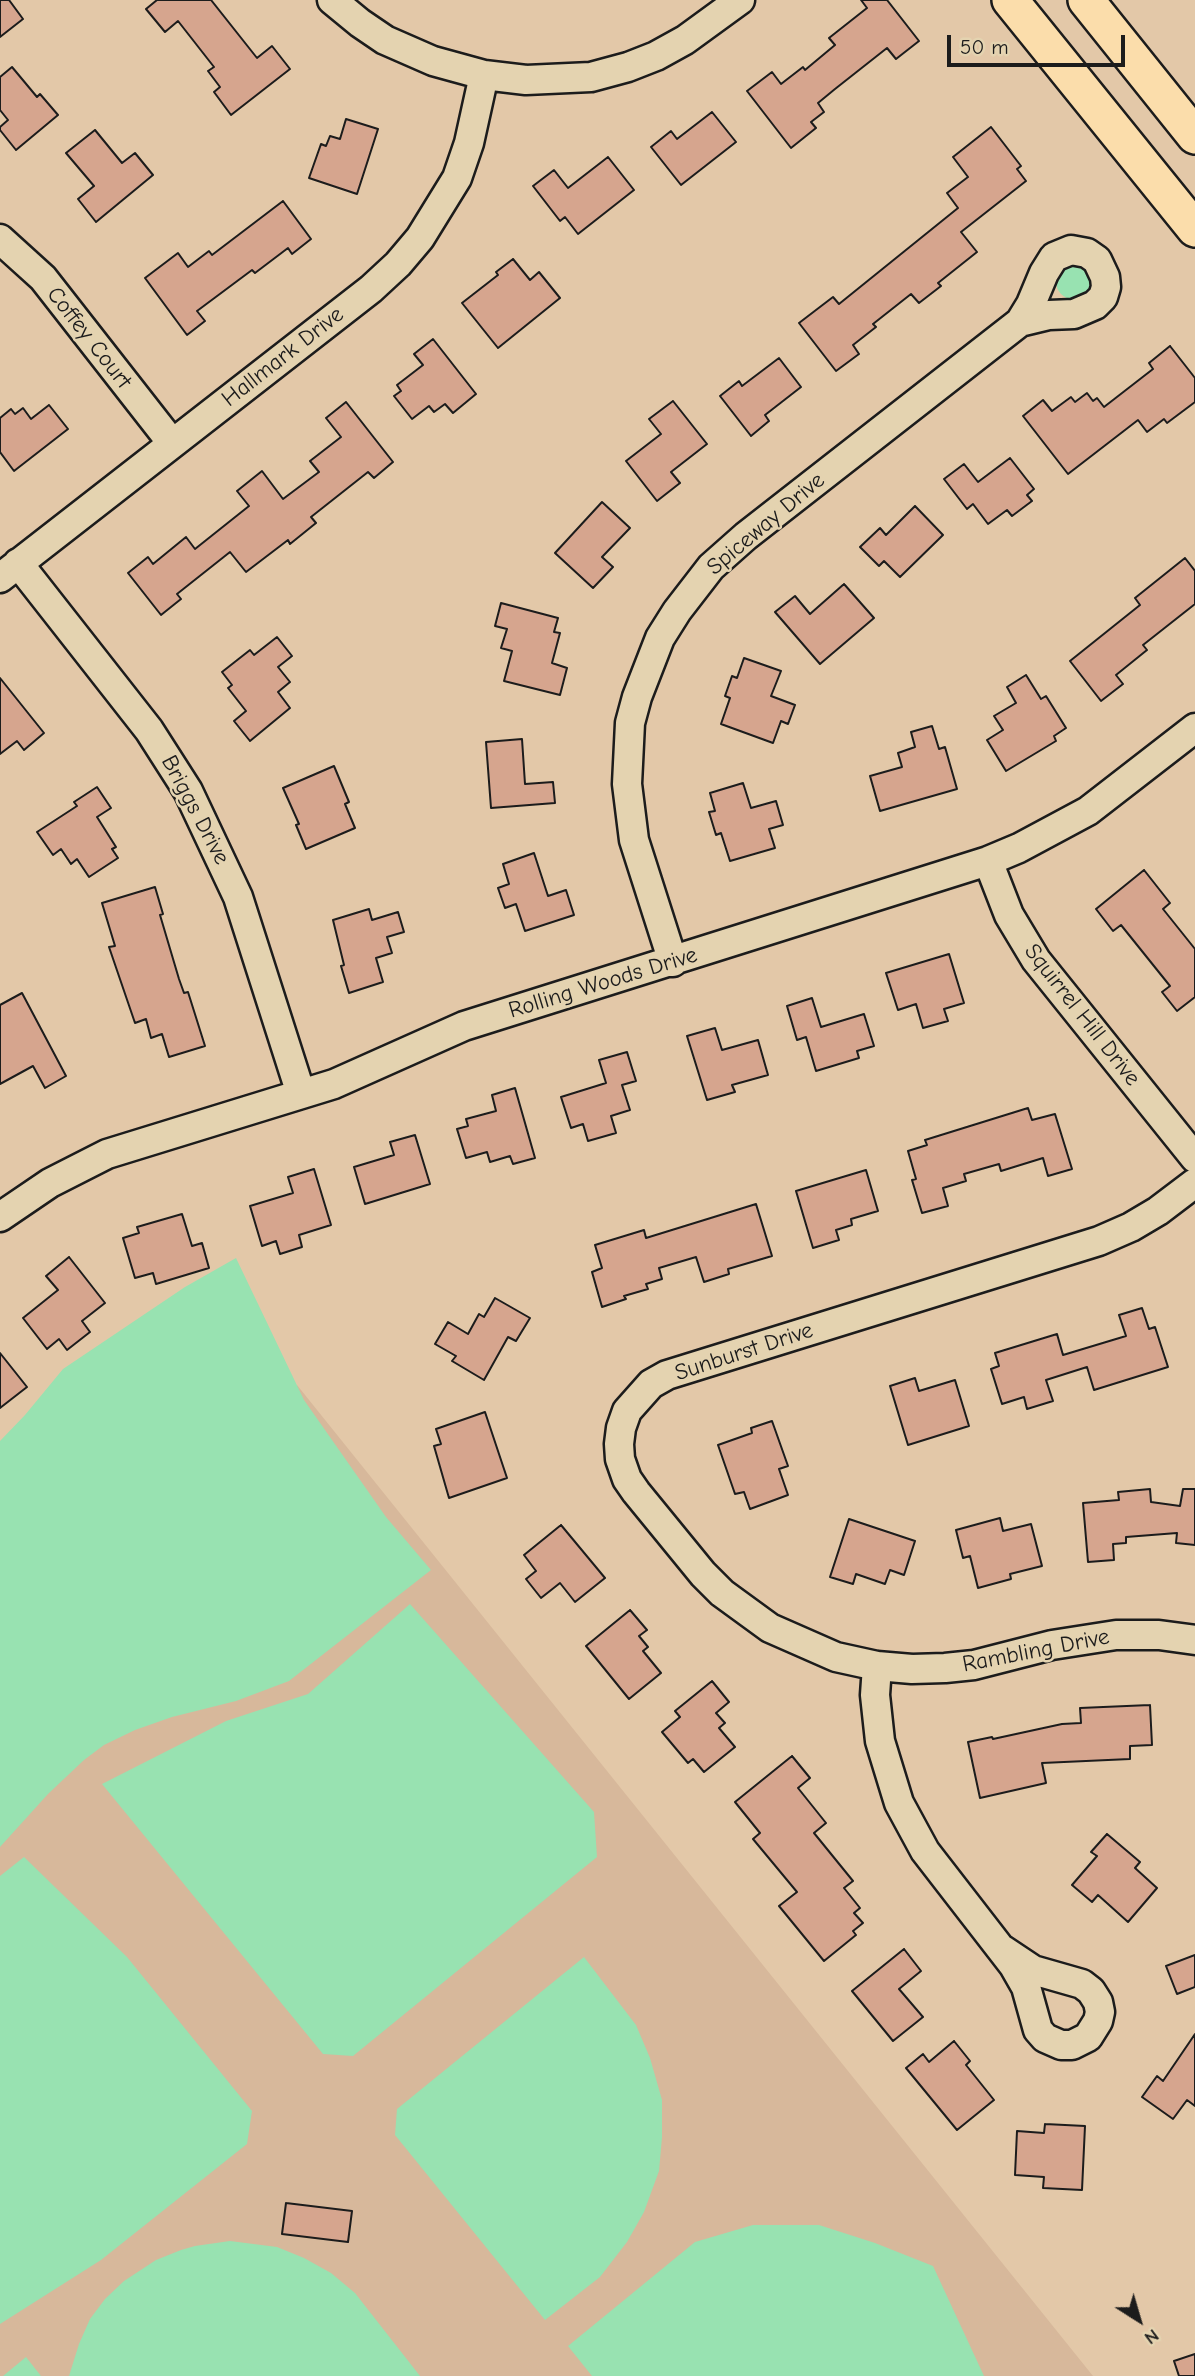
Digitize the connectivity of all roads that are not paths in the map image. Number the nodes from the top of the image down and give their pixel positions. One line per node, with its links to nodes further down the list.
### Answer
1 (332, 0): 5 (street)
2 (740, 0): 5 (street)
3 (1010, 0): 7 (main road)
4 (1086, 0): 6 (main road)
5 (484, 75): 10 (street, Hallmark Drive)
6 (1195, 136)
7 (1195, 229)
8 (0, 239): 10 (street, Coffey Court)
9 (1020, 323): 14 (street, Spiceway Drive)
10 (172, 443): 11 (street, Hallmark Drive)
11 (9, 571): 15 (street, Briggs Drive)
12 (1195, 728): 13 (street, Rolling Woods Drive)
13 (988, 861): 14 (street, Rolling Woods Drive); 16 (street, Squirrel Hill Drive)
14 (673, 962): 15 (street, Rolling Woods Drive)
15 (301, 1094): 18 (street, Rolling Woods Drive)
16 (1195, 1158)
17 (1195, 1183): 20 (street, Sunburst Drive)
18 (0, 1217)
19 (1195, 1640): 20 (street, Rambling Drive)
20 (877, 1666): 21 (street)
21 (1003, 1950)

